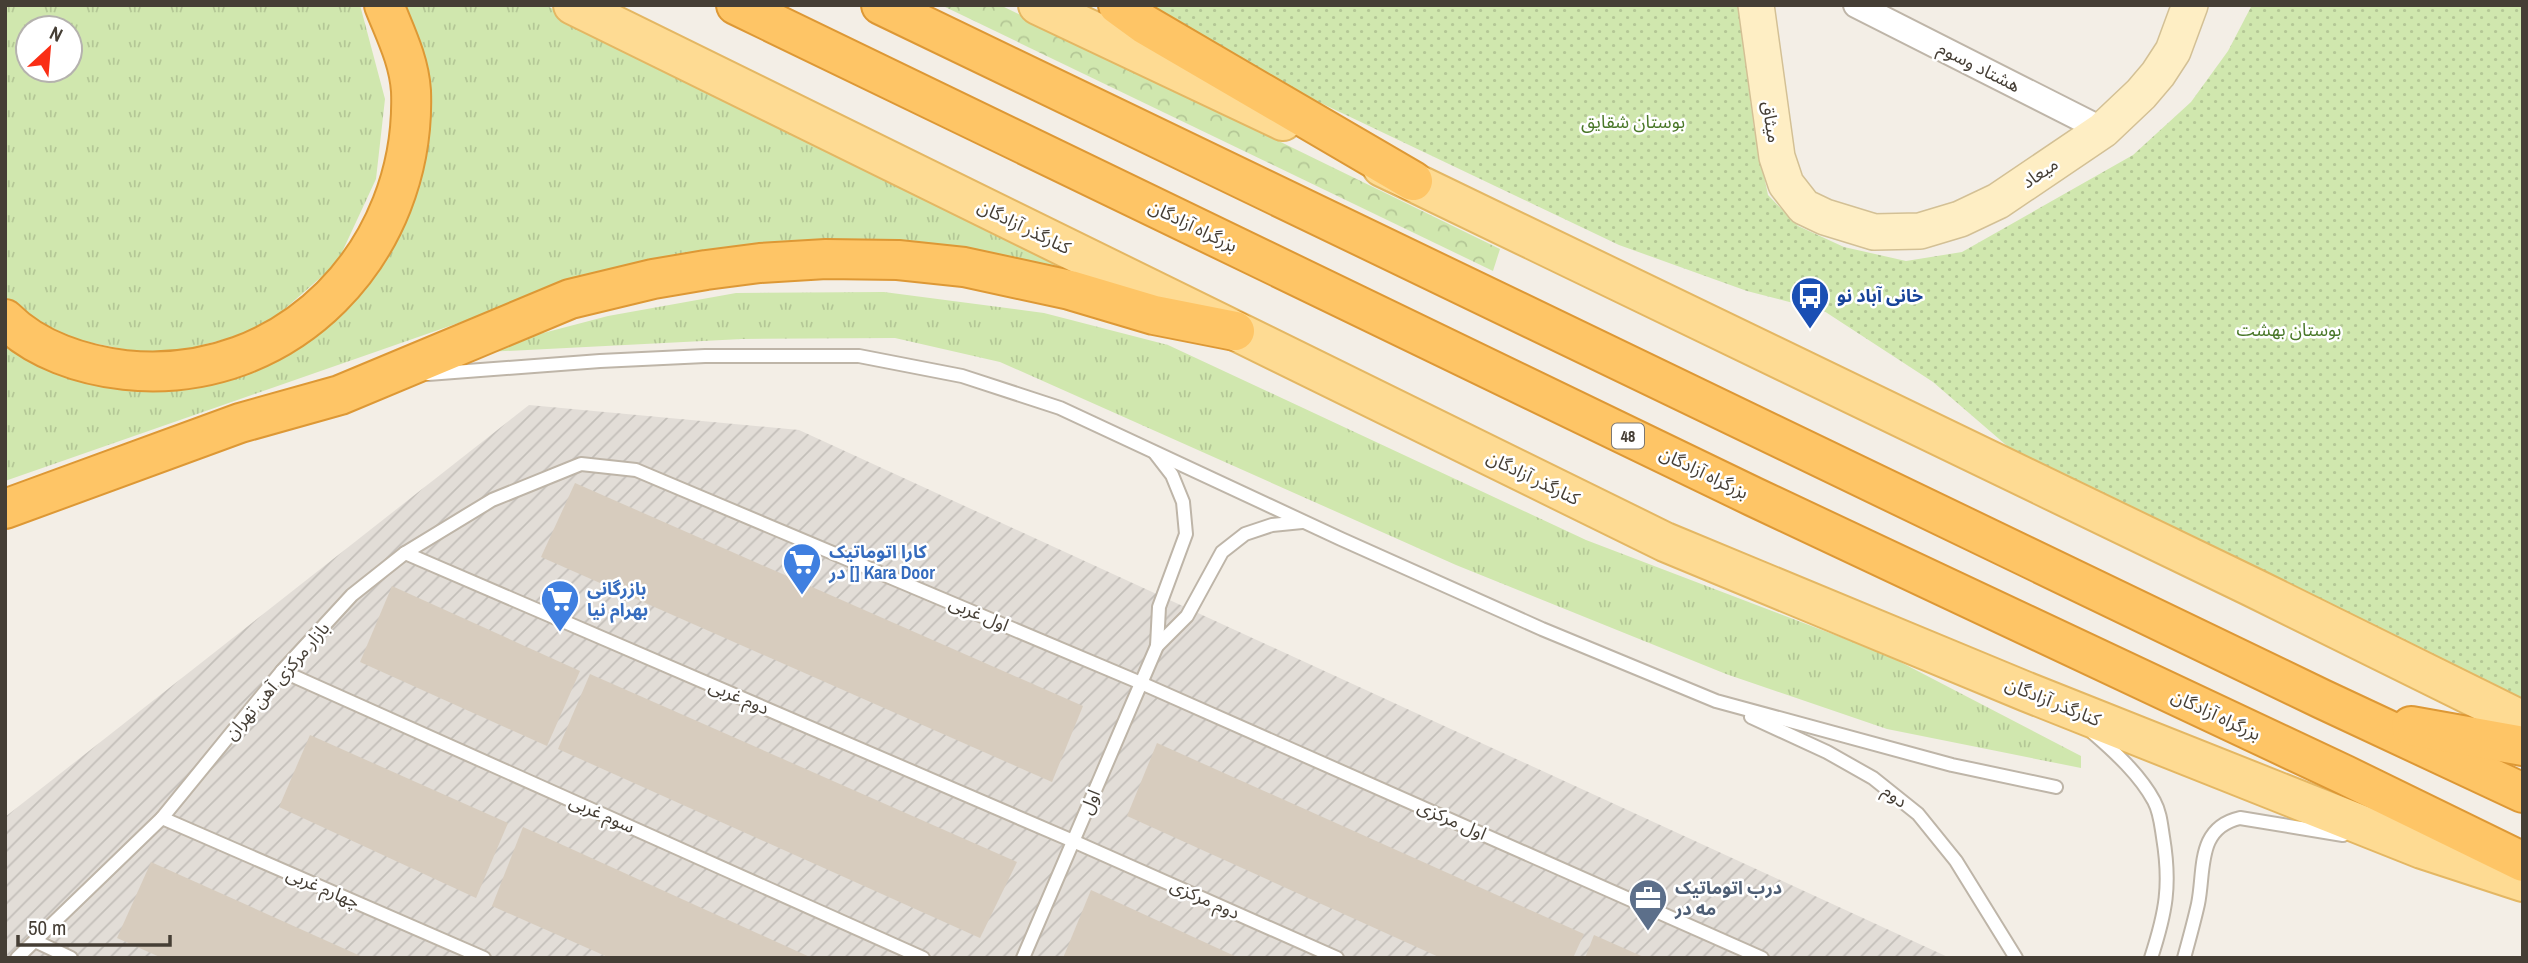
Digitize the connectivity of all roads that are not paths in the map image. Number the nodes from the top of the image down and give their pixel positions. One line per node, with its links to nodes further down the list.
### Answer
1 (384, 5): 13 (highway)
2 (573, 5): 14 (main road, کنارگذر آزادگان)
3 (736, 5): 34 (highway, بزرگراه آزادگان / 48)
4 (881, 5): 26 (highway)
5 (1038, 5): 11 (main road)
6 (1118, 5): 11 (highway)
7 (1756, 5): 12 (street, میثاق)
8 (1856, 5): 10 (street, هشتاد وسوم)
9 (2190, 5): 10 (street, میعاد)
10 (2103, 130): 12 (street, میعاد)
11 (1413, 181): 27 (main road)
12 (1825, 217)
13 (5, 319)
14 (1235, 331): 15 (highway); 24 (main road, کنارگذر آزادگان)
15 (340, 395): 16 (lane); 18 (highway)
16 (1153, 451): 19 (lane); 21 (lane, اول)
17 (581, 464): 20 (lane, بازار مرکزی آهن تهران); 23 (lane, اول غربی)
18 (5, 509)
19 (1304, 522): 21 (lane, اول); 25 (lane)
20 (405, 553): 22 (lane, بازار مرکزی آهن تهران); 32 (lane, دوم غربی)
21 (1157, 646): 23 (lane, اول)
22 (282, 671): 31 (lane, بازار مرکزی آهن تهران); 40 (lane, سوم غربی)
23 (1142, 683): 32 (lane, اول); 43 (lane, اول مرکزی)
24 (2027, 692): 33 (main road, کنارگذر آزادگان); 45 (lane)
25 (1716, 701): 29 (lane); 44 (lane, دوم)
26 (2357, 716): 28 (highway); 30 (highway)
27 (2523, 721)
28 (2523, 746)
29 (2056, 787)
30 (2523, 793)
31 (162, 818): 36 (lane, بازار مرکزی آهن تهران); 39 (lane, چهارم غربی)
32 (1073, 841): 41 (lane, اول); 42 (lane, دوم مرکزی)
33 (2422, 849): 35 (main road, کنارگذر آزادگان); 46 (lane)
34 (2523, 862)
35 (2523, 882)
36 (34, 941): 37 (lane, بازار مرکزی آهن تهران); 38 (lane)
37 (17, 958)
38 (71, 958)
39 (484, 958)
40 (923, 958)
41 (1023, 958)
42 (1337, 958)
43 (1762, 958)
44 (2016, 958)
45 (2151, 958)
46 (2184, 958)

